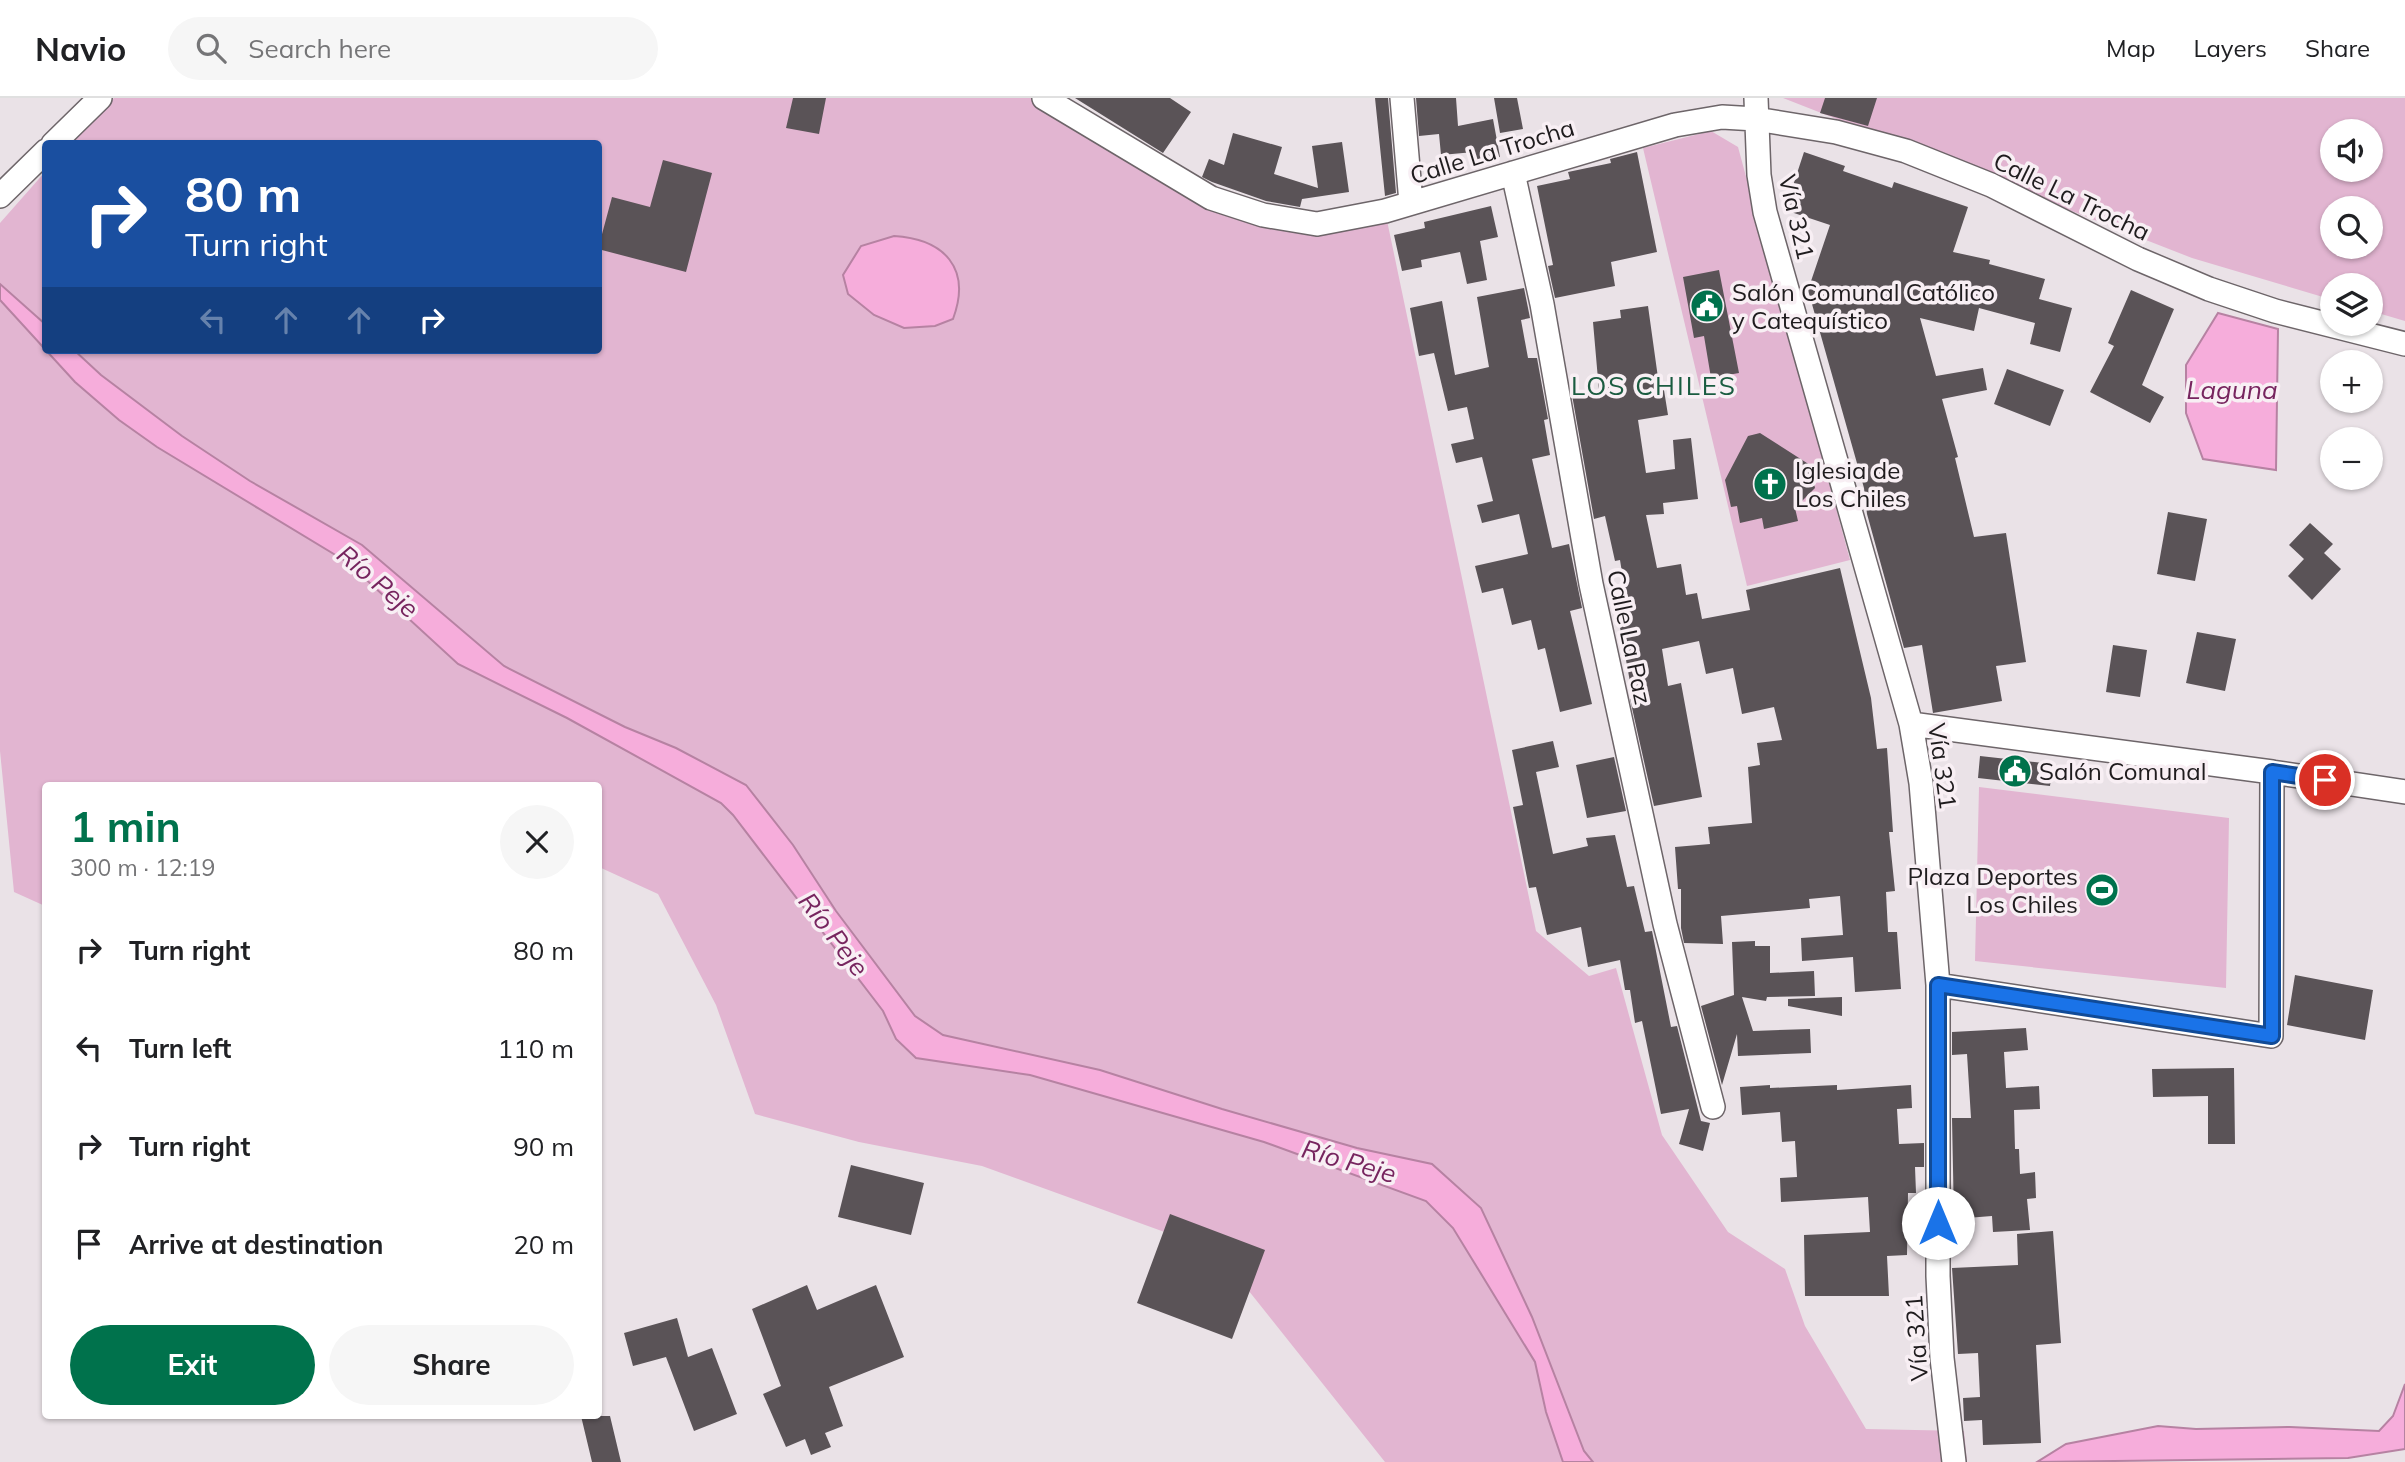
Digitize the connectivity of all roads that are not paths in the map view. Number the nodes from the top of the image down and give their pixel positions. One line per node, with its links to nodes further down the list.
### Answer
1 (100, 98): 5 (street)
2 (1044, 98): 9 (street, Calle La Trocha)
3 (1402, 98): 9 (street)
4 (1756, 108): 7 (street, Calle La Trocha); 10 (street, Calle La Trocha); 11 (street, Vía 321)
5 (57, 140)
6 (42, 155): 8 (street)
7 (1513, 173): 9 (street, Calle La Trocha); 15 (street, Calle La Paz)
8 (0, 196)
9 (1411, 203)
10 (2405, 344)
11 (1911, 724): 12 (street); 14 (street, Vía 321)
12 (2272, 772): 13 (street); 14 (street)
13 (2405, 792)
14 (1938, 985): 16 (street, Vía 321)
15 (1713, 1107)
16 (1954, 1462)

